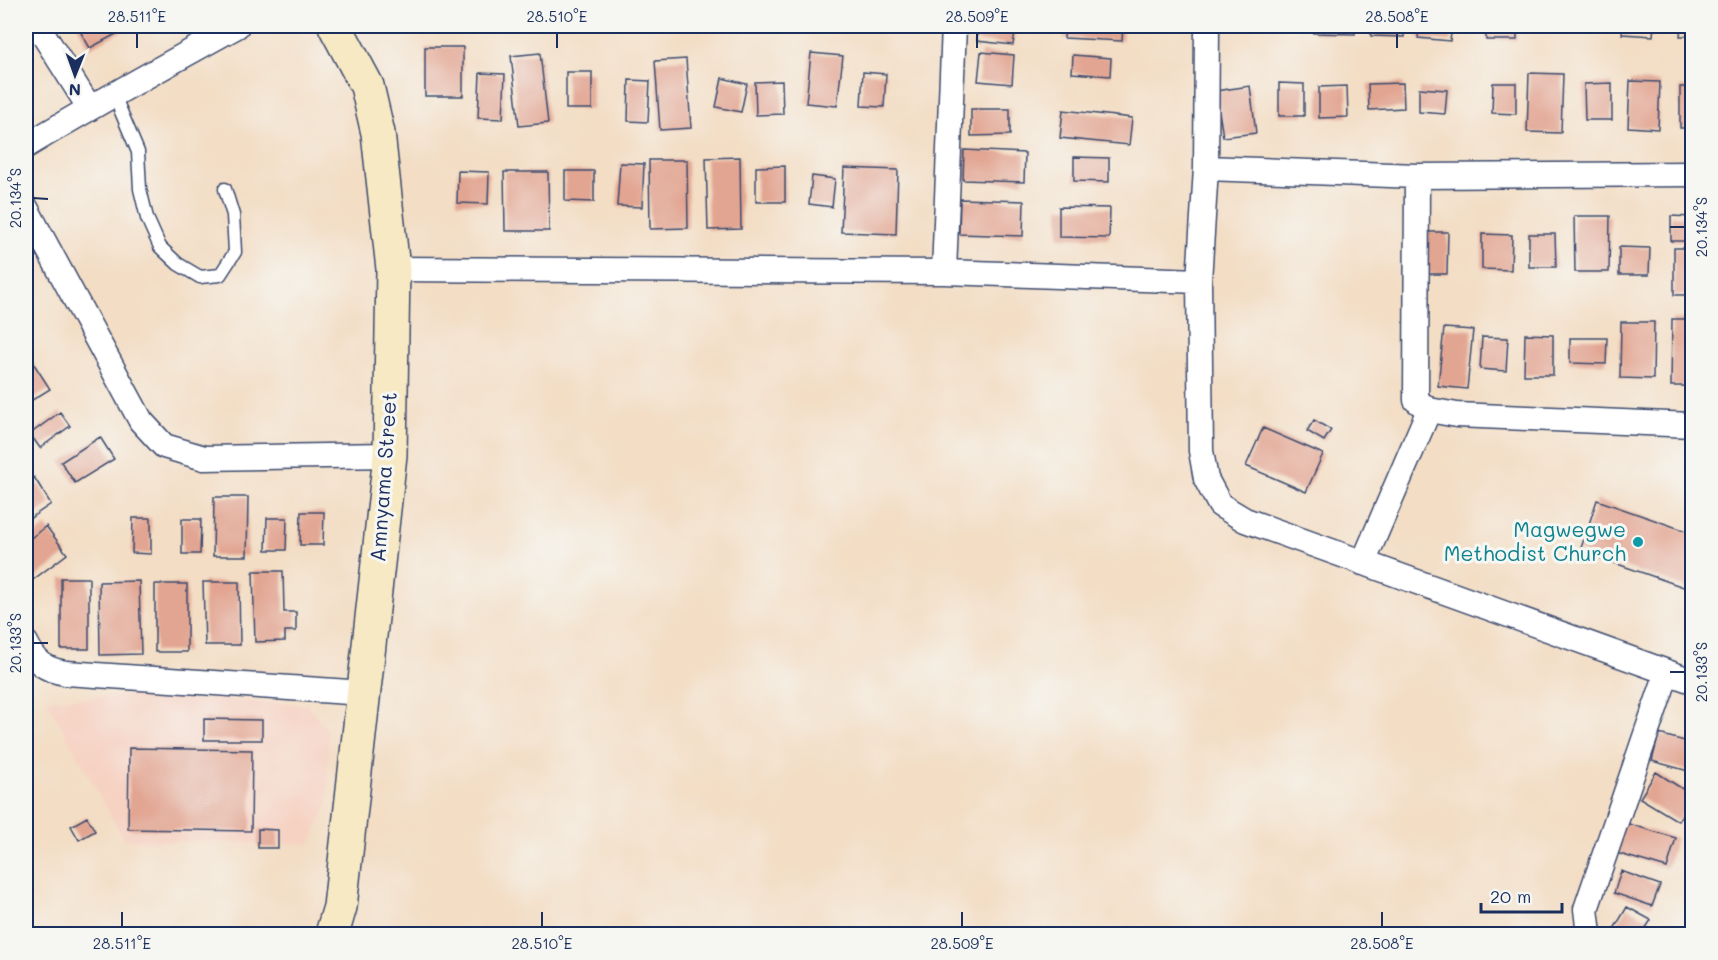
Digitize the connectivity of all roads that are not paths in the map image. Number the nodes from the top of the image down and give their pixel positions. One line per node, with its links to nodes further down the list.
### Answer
1 (38, 26): 7 (street)
2 (237, 26): 6 (street)
3 (335, 26): 14 (street, Amnyama Street)
4 (954, 26): 15 (street)
5 (1207, 26): 9 (street)
6 (114, 95): 7 (street); 12 (lane)
7 (89, 107): 8 (street)
8 (26, 146)
9 (1206, 168): 11 (street); 16 (street)
10 (1692, 174): 11 (street)
11 (1417, 176): 17 (street)
12 (225, 189)
13 (26, 208): 19 (street)
14 (393, 269): 15 (street); 19 (street, Amnyama Street)
15 (945, 272): 16 (street)
16 (1199, 281): 20 (street)
17 (1429, 410): 18 (street); 20 (street)
18 (1692, 424)
19 (390, 455): 24 (street, Amnyama Street)
20 (1363, 563): 22 (street)
21 (26, 644): 24 (street)
22 (1667, 672): 23 (street); 26 (street)
23 (1692, 681)
24 (364, 693): 25 (street, Amnyama Street)
25 (333, 934)
26 (1589, 934)

